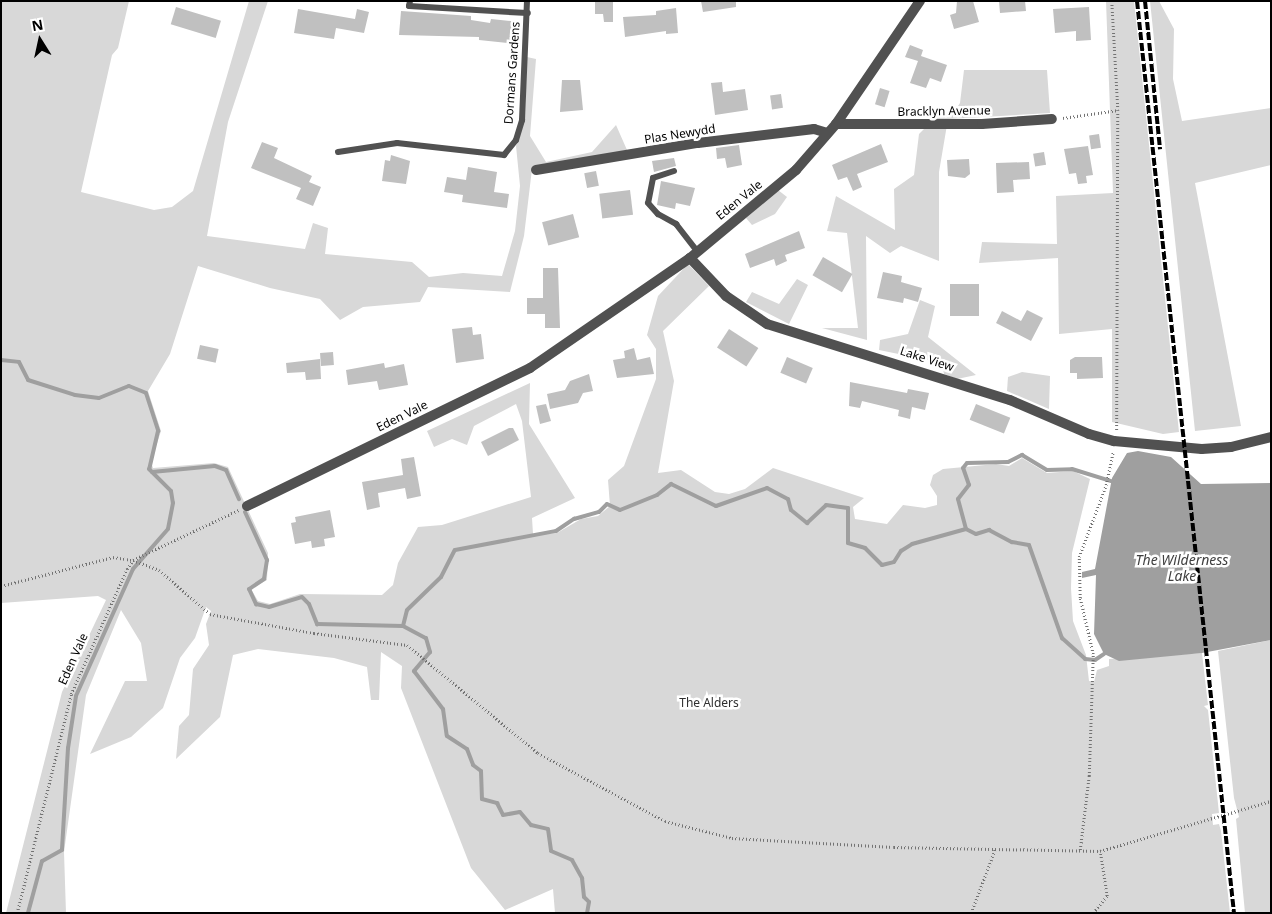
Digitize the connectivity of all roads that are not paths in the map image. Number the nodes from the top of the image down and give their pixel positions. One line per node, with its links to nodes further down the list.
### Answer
1 (410, 1): 4 (lane)
2 (527, 1): 4 (lane, Dormans Gardens)
3 (920, 1): 6 (street, Eden Vale)
4 (528, 13): 8 (lane, Dormans Gardens)
5 (1052, 119): 6 (street, Bracklyn Avenue)
6 (836, 124): 7 (street, Eden Vale)
7 (827, 133): 9 (street, Plas Newydd); 11 (street, Eden Vale)
8 (338, 152)
9 (536, 170)
10 (674, 171): 11 (lane)
11 (693, 254): 12 (street, Lake View); 13 (street, Eden Vale)
12 (1271, 437)
13 (247, 506)

